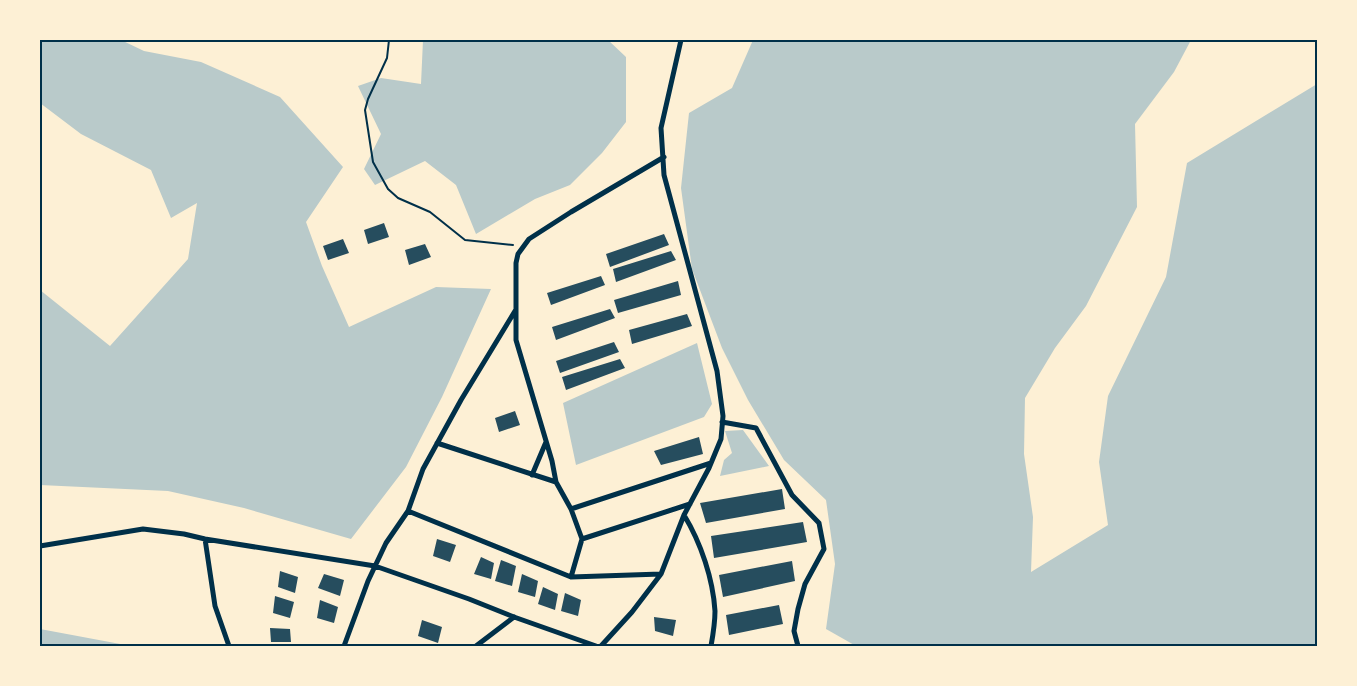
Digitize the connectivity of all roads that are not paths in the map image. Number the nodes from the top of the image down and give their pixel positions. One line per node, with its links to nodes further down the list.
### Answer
1 (681, 40): 2 (street)
2 (664, 157): 3 (street); 4 (street)
3 (515, 310): 5 (street); 6 (street)
4 (722, 422): 7 (street); 27 (street)
5 (546, 442): 8 (street); 9 (street)
6 (437, 443): 8 (street); 12 (street)
7 (711, 463): 10 (street); 11 (street)
8 (532, 476): 9 (street)
9 (556, 482): 11 (street)
10 (690, 504): 13 (street); 15 (street)
11 (571, 510): 15 (street)
12 (408, 511): 17 (street); 19 (street)
13 (684, 516): 18 (street); 26 (street)
14 (205, 539): 16 (street); 17 (street); 21 (street)
15 (582, 539): 19 (street)
16 (40, 546)
17 (375, 566): 20 (street); 22 (street)
18 (661, 574): 19 (street); 25 (street)
19 (571, 576)
20 (514, 617): 23 (street); 24 (street)
21 (230, 646)
22 (344, 646)
23 (476, 646)
24 (596, 646)
25 (601, 646)
26 (711, 646)
27 (798, 646)

